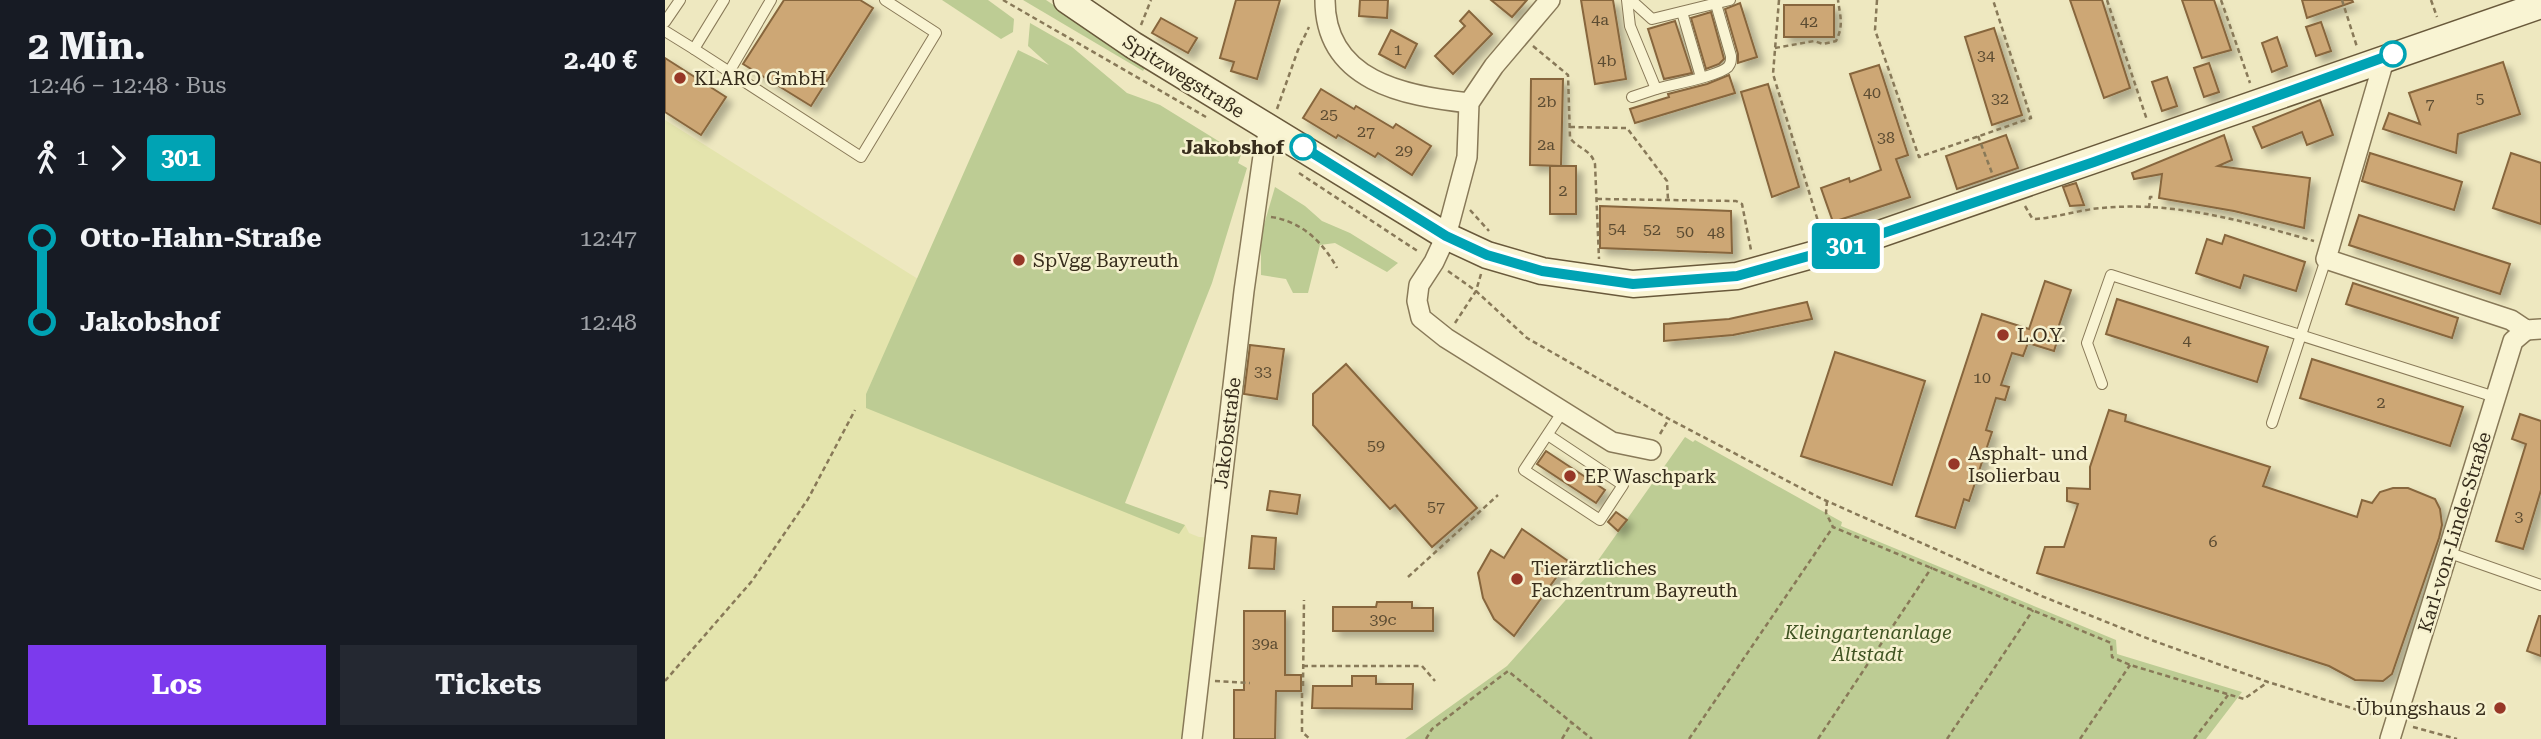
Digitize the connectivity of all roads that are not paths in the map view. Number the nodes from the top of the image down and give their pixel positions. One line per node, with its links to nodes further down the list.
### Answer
1 (680, 0): 13 (lane)
2 (724, 0): 15 (lane)
3 (771, 0): 17 (lane)
4 (885, 0): 17 (lane)
5 (1067, 0): 22 (street, Spitzwegstraße)
6 (1325, 0): 21 (street)
7 (1550, 0): 21 (street)
8 (1629, 0): 12 (lane); 19 (lane)
9 (1730, 0): 10 (lane)
10 (1716, 4): 12 (lane); 18 (lane)
11 (2541, 5): 16 (street, Spitzwegstraße)
12 (1682, 12): 18 (lane)
13 (665, 22)
14 (665, 31): 15 (lane)
15 (694, 49): 17 (lane)
16 (2374, 61): 23 (street, Spitzwegstraße); 24 (street)
17 (729, 72)
18 (1701, 77): 19 (lane)
19 (1655, 89): 20 (lane)
20 (1632, 97)
21 (1469, 103): 23 (street)
22 (1270, 128): 23 (street, Spitzwegstraße); 36 (street, Jakobstraße)
23 (1446, 236): 29 (street)
24 (2329, 252): 25 (street); 26 (lane)
25 (2533, 329): 28 (street, Karl-von-Linde-Straße)
26 (2302, 334): 27 (lane); 28 (lane); 30 (lane)
27 (2102, 384)
28 (2495, 397): 33 (street, Karl-von-Linde-Straße)
29 (1563, 411): 31 (lane); 32 (street)
30 (2272, 423)
31 (1548, 435): 31 (lane)
32 (1651, 450)
33 (2447, 552): 34 (lane); 35 (street, Karl-von-Linde-Straße)
34 (2541, 585)
35 (2393, 730)
36 (1192, 739)

